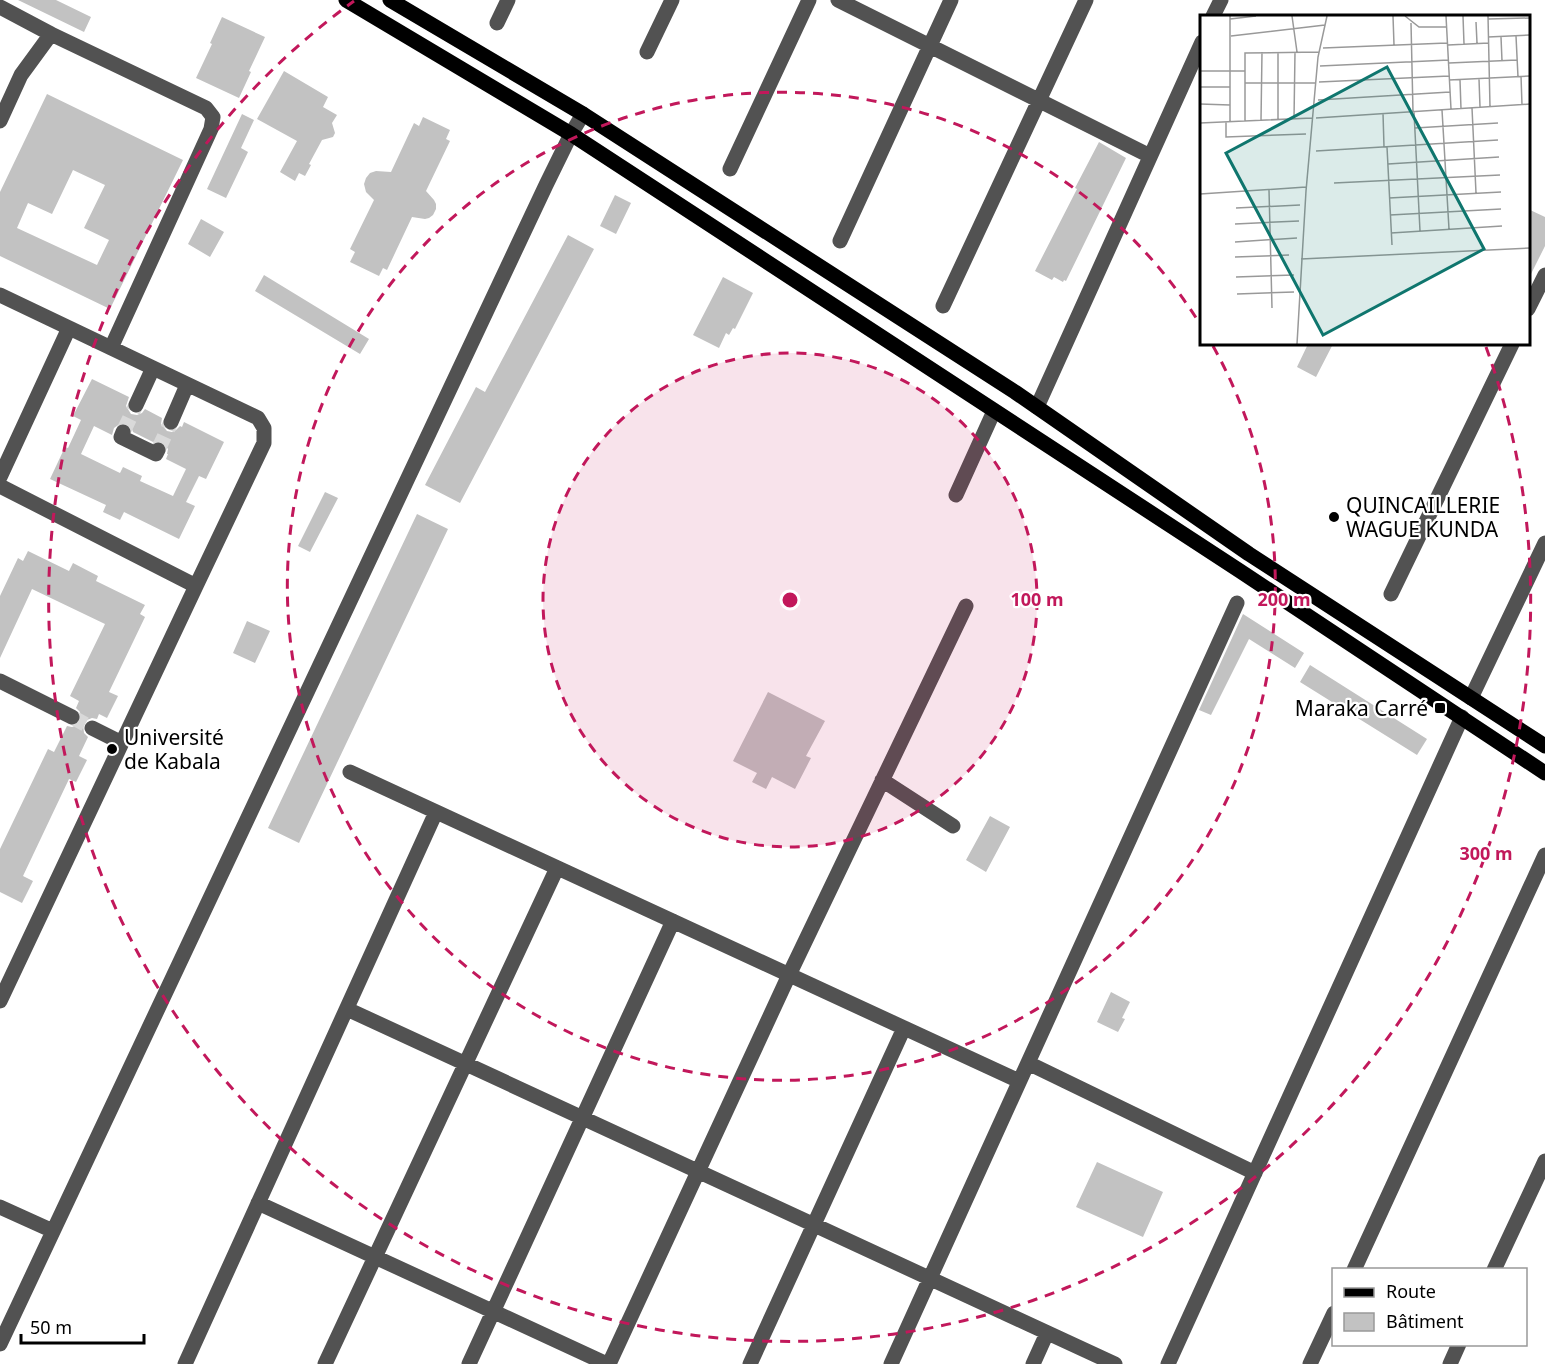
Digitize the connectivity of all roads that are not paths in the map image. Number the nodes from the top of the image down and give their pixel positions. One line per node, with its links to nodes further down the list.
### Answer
1 (346, 0): 20 (main road)
2 (390, 0): 18 (main road)
3 (508, 0): 12 (street)
4 (672, 0): 16 (street)
5 (809, 0): 22 (street)
6 (838, 0): 14 (street)
7 (951, 0): 14 (street)
8 (1086, 0): 17 (street)
9 (1221, 0): 11 (street)
10 (0, 7): 13 (street)
11 (1214, 15)
12 (497, 22)
13 (51, 34): 19 (street); 30 (street)
14 (930, 46): 17 (street); 23 (street)
15 (1200, 46): 21 (street)
16 (647, 52)
17 (1039, 101): 21 (street); 27 (street)
18 (583, 114): 20 (street); 34 (main road)
19 (0, 121)
20 (571, 134): 35 (main road); 77 (street)
21 (1150, 156): 34 (street)
22 (730, 169)
23 (840, 241)
24 (1545, 274): 26 (street)
25 (0, 295): 28 (street)
26 (1530, 305)
27 (943, 306)
28 (69, 328): 30 (street); 39 (street)
29 (1512, 345): 45 (street)
30 (111, 348): 31 (street)
31 (153, 368): 32 (street); 33 (street)
32 (187, 385): 36 (street); 44 (street)
33 (136, 405)
34 (1037, 407): 49 (main road)
35 (994, 411): 41 (street); 51 (main road)
36 (171, 422)
37 (123, 432): 38 (street)
38 (158, 450)
39 (0, 477)
40 (0, 486): 44 (street)
41 (956, 495)
42 (1545, 543): 43 (street)
43 (1539, 574): 49 (street)
44 (196, 586): 53 (street)
45 (1391, 594)
46 (1237, 603): 68 (street)
47 (966, 606): 57 (street)
48 (0, 681): 50 (street)
49 (1471, 698): 54 (main road)
50 (72, 717)
51 (1462, 717): 56 (main road); 73 (street)
52 (92, 728): 53 (street)
53 (122, 743): 64 (street)
54 (1545, 746)
55 (350, 772): 58 (street)
56 (1545, 773)
57 (882, 780): 59 (street); 63 (street)
58 (436, 812): 61 (street); 65 (street)
59 (953, 826)
60 (1545, 855): 79 (street)
61 (556, 868): 62 (street); 67 (street)
62 (673, 921): 63 (street); 70 (street)
63 (789, 975): 66 (street); 72 (street)
64 (0, 1001)
65 (347, 1009): 67 (street); 74 (street)
66 (904, 1028): 69 (street); 76 (street)
67 (465, 1063): 70 (street); 78 (street)
68 (1028, 1063): 69 (street); 73 (street)
69 (1020, 1081): 81 (street)
70 (583, 1118): 72 (street); 82 (street)
71 (1545, 1161): 80 (street)
72 (698, 1171): 76 (street); 90 (street)
73 (1255, 1173): 95 (street)
74 (258, 1203): 78 (street); 87 (street)
75 (0, 1207): 77 (street)
76 (814, 1225): 81 (street); 91 (street)
77 (53, 1232): 85 (street)
78 (375, 1257): 82 (street); 88 (street)
79 (1354, 1268)
80 (1494, 1268)
81 (930, 1278): 84 (street); 92 (street)
82 (493, 1311): 89 (street); 90 (street)
83 (1332, 1317): 96 (street)
84 (1047, 1333): 93 (street); 94 (street)
85 (0, 1344)
86 (1458, 1346): 97 (street)
87 (185, 1364)
88 (325, 1364)
89 (469, 1364)
90 (608, 1364)
91 (750, 1364)
92 (891, 1364)
93 (1033, 1364)
94 (1115, 1364)
95 (1168, 1364)
96 (1310, 1364)
97 (1450, 1364)

